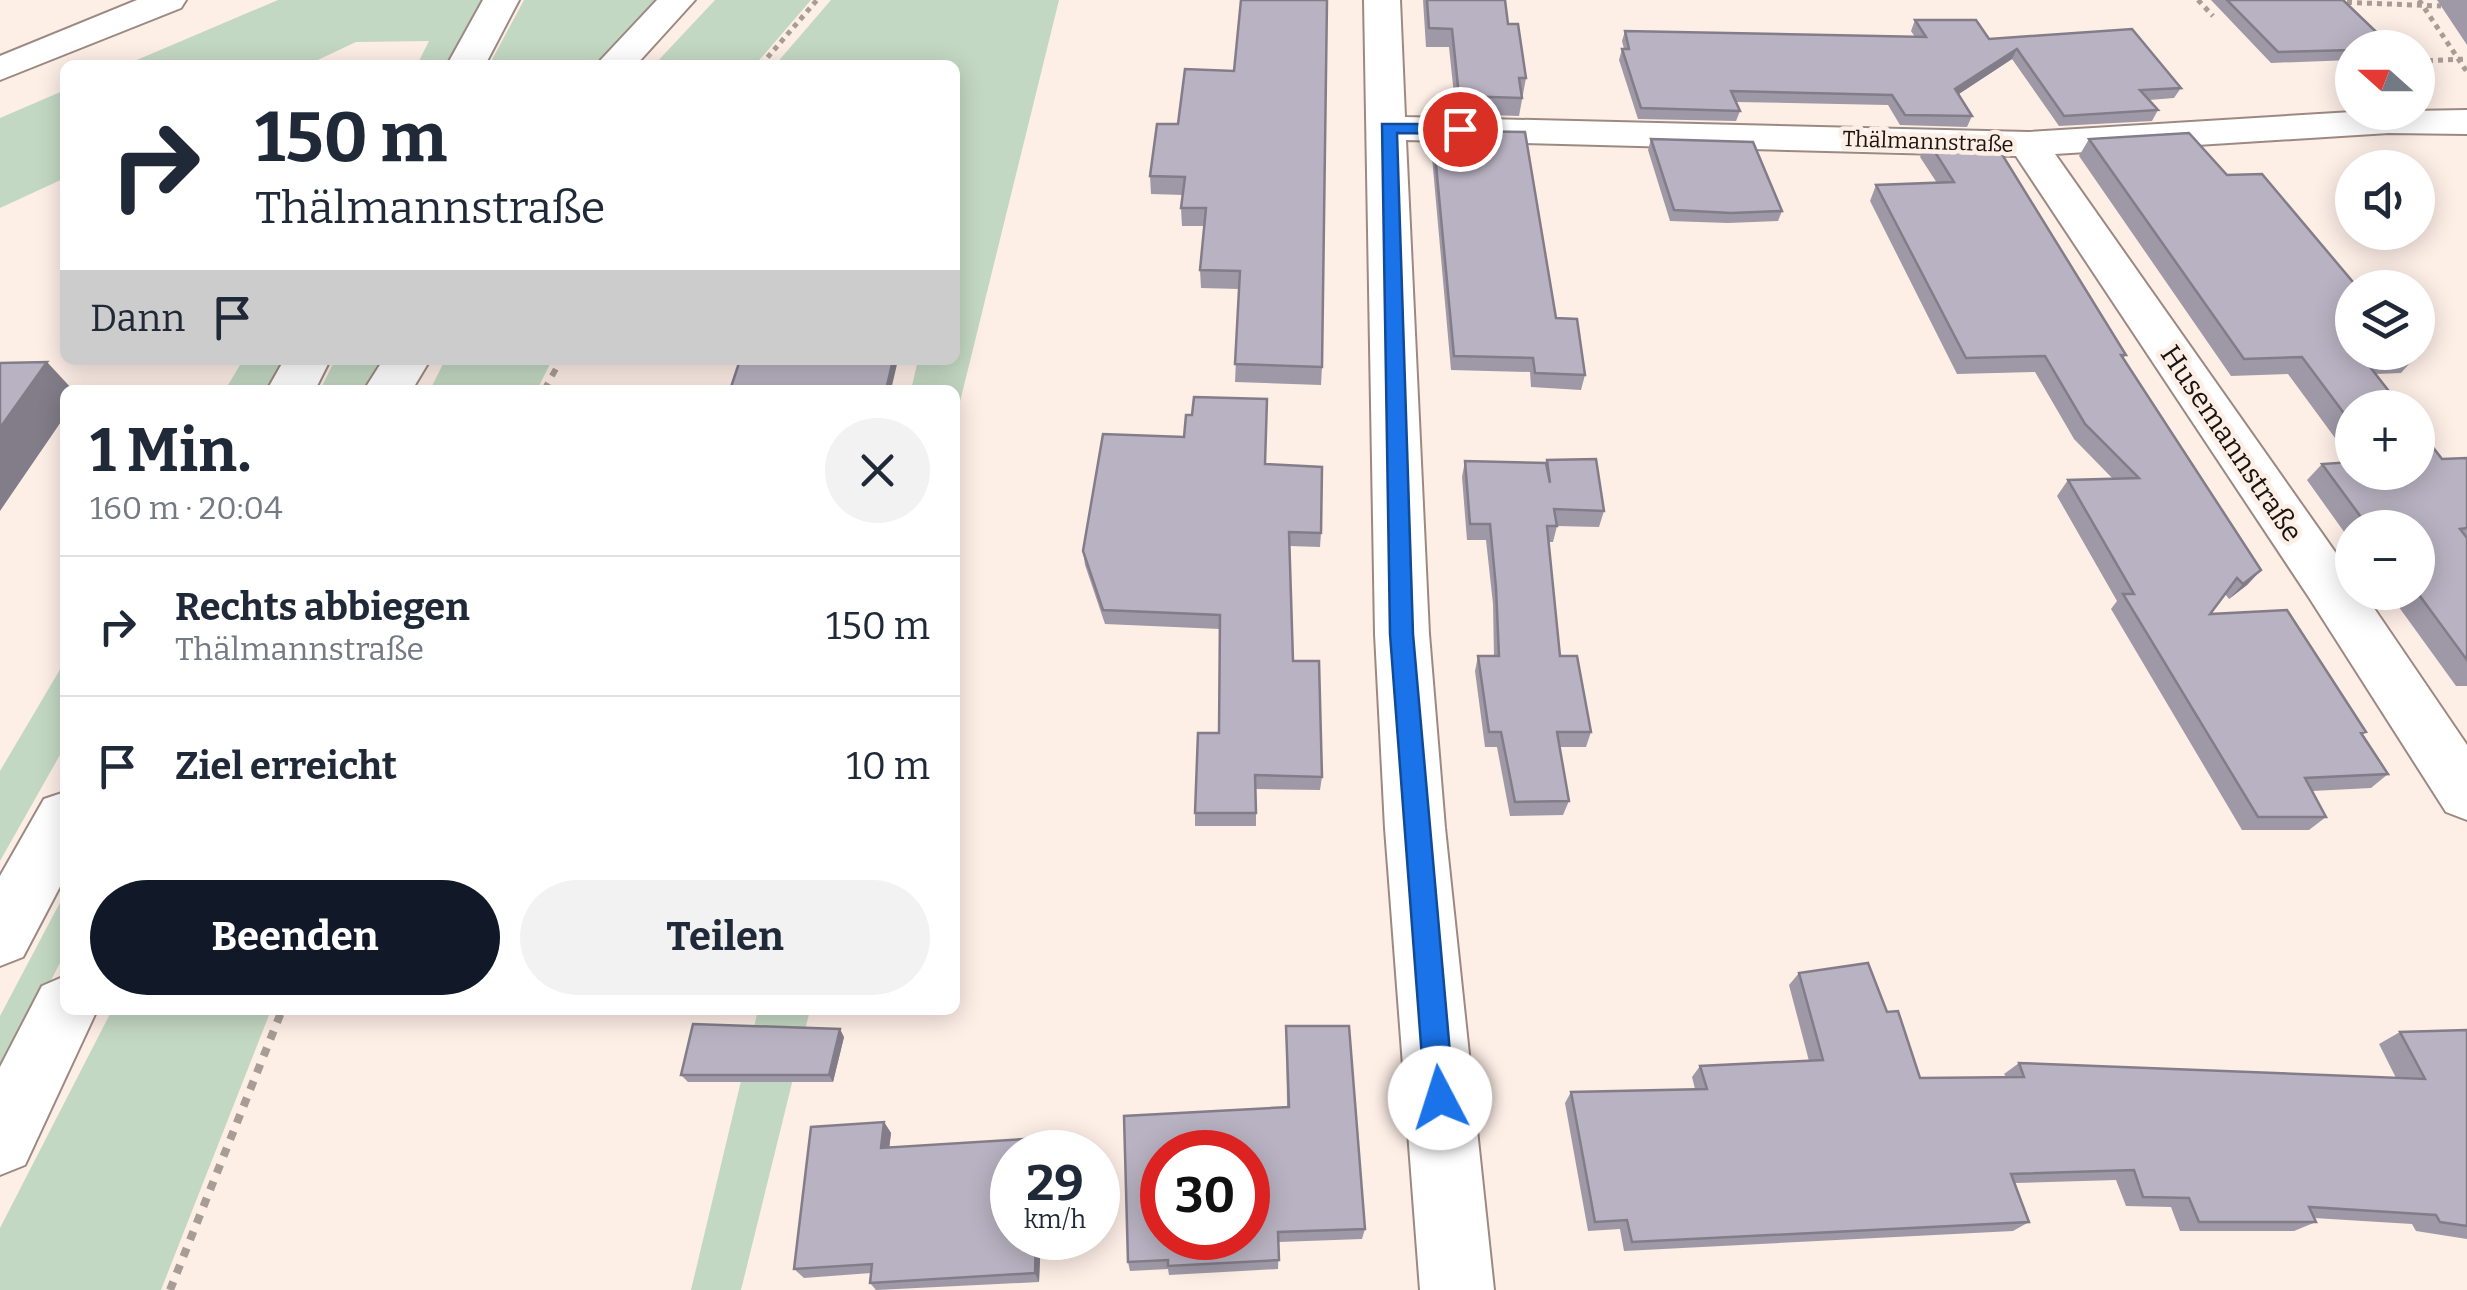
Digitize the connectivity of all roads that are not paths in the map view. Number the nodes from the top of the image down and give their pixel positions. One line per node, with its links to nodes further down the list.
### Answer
1 (83, 0): 6 (main road)
2 (168, 0): 9 (main road)
3 (501, 0): 7 (main road)
4 (677, 0): 8 (main road)
5 (1382, 0): 11 (main road)
6 (0, 33)
7 (469, 60)
8 (621, 60)
9 (0, 68)
10 (2467, 122): 12 (main road, Thälmannstraße)
11 (1388, 128): 12 (main road, Thälmannstraße); 18 (main road)
12 (2028, 144): 13 (main road, Husemannstraße)
13 (2467, 794)
14 (60, 827): 15 (main road)
15 (0, 936)
16 (62, 1015): 17 (main road)
17 (0, 1140)
18 (1457, 1290)

